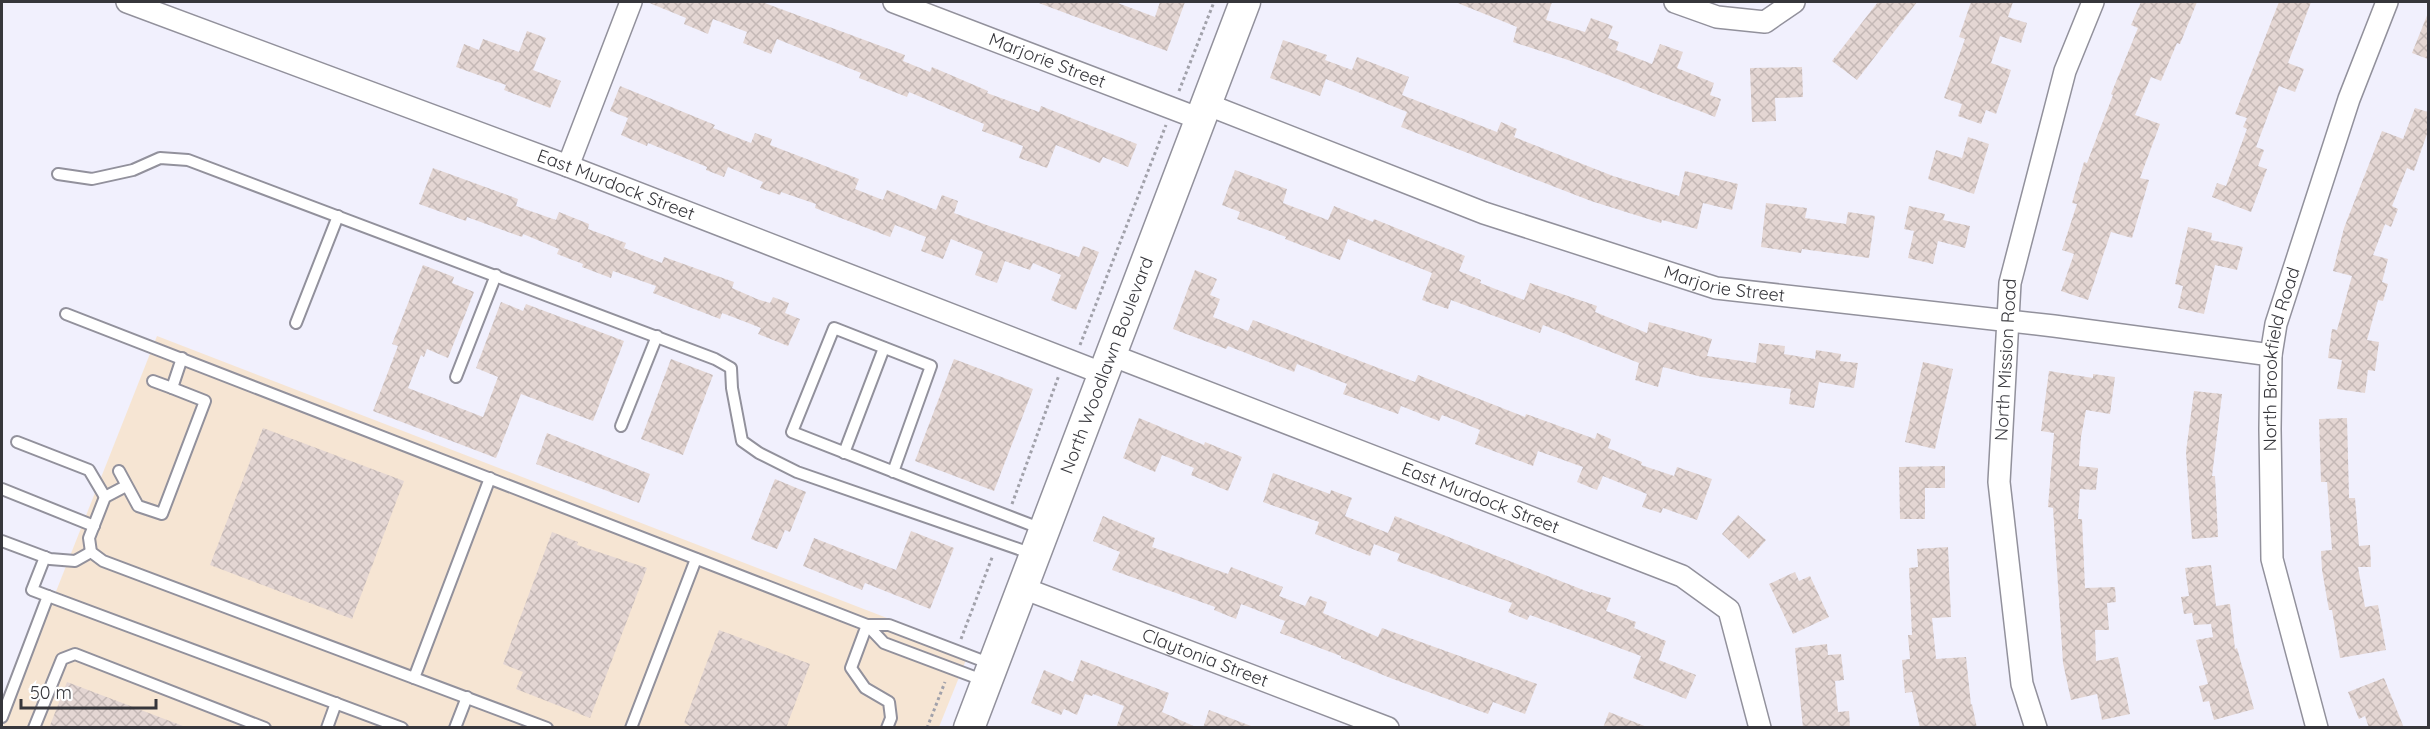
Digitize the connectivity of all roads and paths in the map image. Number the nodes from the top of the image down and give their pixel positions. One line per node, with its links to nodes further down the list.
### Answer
1 (127, 2): 10 (street, East Murdock Street)
2 (630, 2): 10 (street)
3 (894, 2): 9 (street, Marjorie Street)
4 (1245, 2): 9 (main road, North Woodlawn Boulevard)
5 (1675, 2): 6 (street)
6 (1794, 2)
7 (2093, 2): 15 (street, North Mission Road)
8 (2387, 2): 19 (street, North Brookfield Road)
9 (1203, 112): 15 (street, Marjorie Street); 21 (main road, North Woodlawn Boulevard)
10 (568, 166): 21 (street, East Murdock Street)
11 (58, 174): 12 (lane)
12 (338, 216): 13 (lane); 16 (lane)
13 (496, 274): 17 (lane); 22 (lane)
14 (66, 314): 20 (lane)
15 (2008, 321): 19 (street, Marjorie Street); 59 (street, North Mission Road)
16 (296, 323)
17 (657, 336): 25 (lane); 36 (lane)
18 (885, 348): 27 (lane); 27 (lane); 29 (lane)
19 (2271, 355): 60 (street, North Brookfield Road)
20 (182, 358): 24 (lane); 30 (lane)
21 (1108, 365): 36 (main road, North Woodlawn Boulevard); 58 (street, East Murdock Street)
22 (456, 377)
23 (153, 381): 24 (lane)
24 (171, 388): 31 (lane)
25 (621, 426)
26 (17, 442): 33 (lane)
27 (844, 453): 29 (lane)
28 (118, 471): 31 (lane)
29 (893, 472): 36 (lane)
30 (490, 478): 39 (lane); 44 (lane)
31 (126, 486): 33 (lane)
32 (2, 489): 34 (lane)
33 (105, 497): 34 (lane)
34 (94, 526): 37 (lane)
35 (2, 541): 38 (lane)
36 (1040, 543): 40 (main road, North Woodlawn Boulevard)
37 (91, 552): 38 (lane); 44 (lane)
38 (45, 557): 41 (lane)
39 (696, 559): 42 (lane); 54 (lane)
40 (1023, 588): 43 (main road, North Woodlawn Boulevard); 57 (street, Claytonia Street)
41 (48, 596): 46 (lane); 47 (lane)
42 (867, 625): 43 (lane); 43 (lane); 55 (lane)
43 (990, 674): 56 (main road, North Woodlawn Boulevard)
44 (414, 678): 45 (lane)
45 (466, 697): 52 (lane); 53 (lane)
46 (336, 703): 50 (lane); 51 (lane)
47 (2, 717)
48 (34, 728): 49 (lane)
49 (265, 728)
50 (327, 728)
51 (402, 728)
52 (455, 728)
53 (547, 728)
54 (631, 728)
55 (887, 728)
56 (969, 728)
57 (1388, 728)
58 (1760, 728)
59 (2036, 728)
60 (2317, 728)

